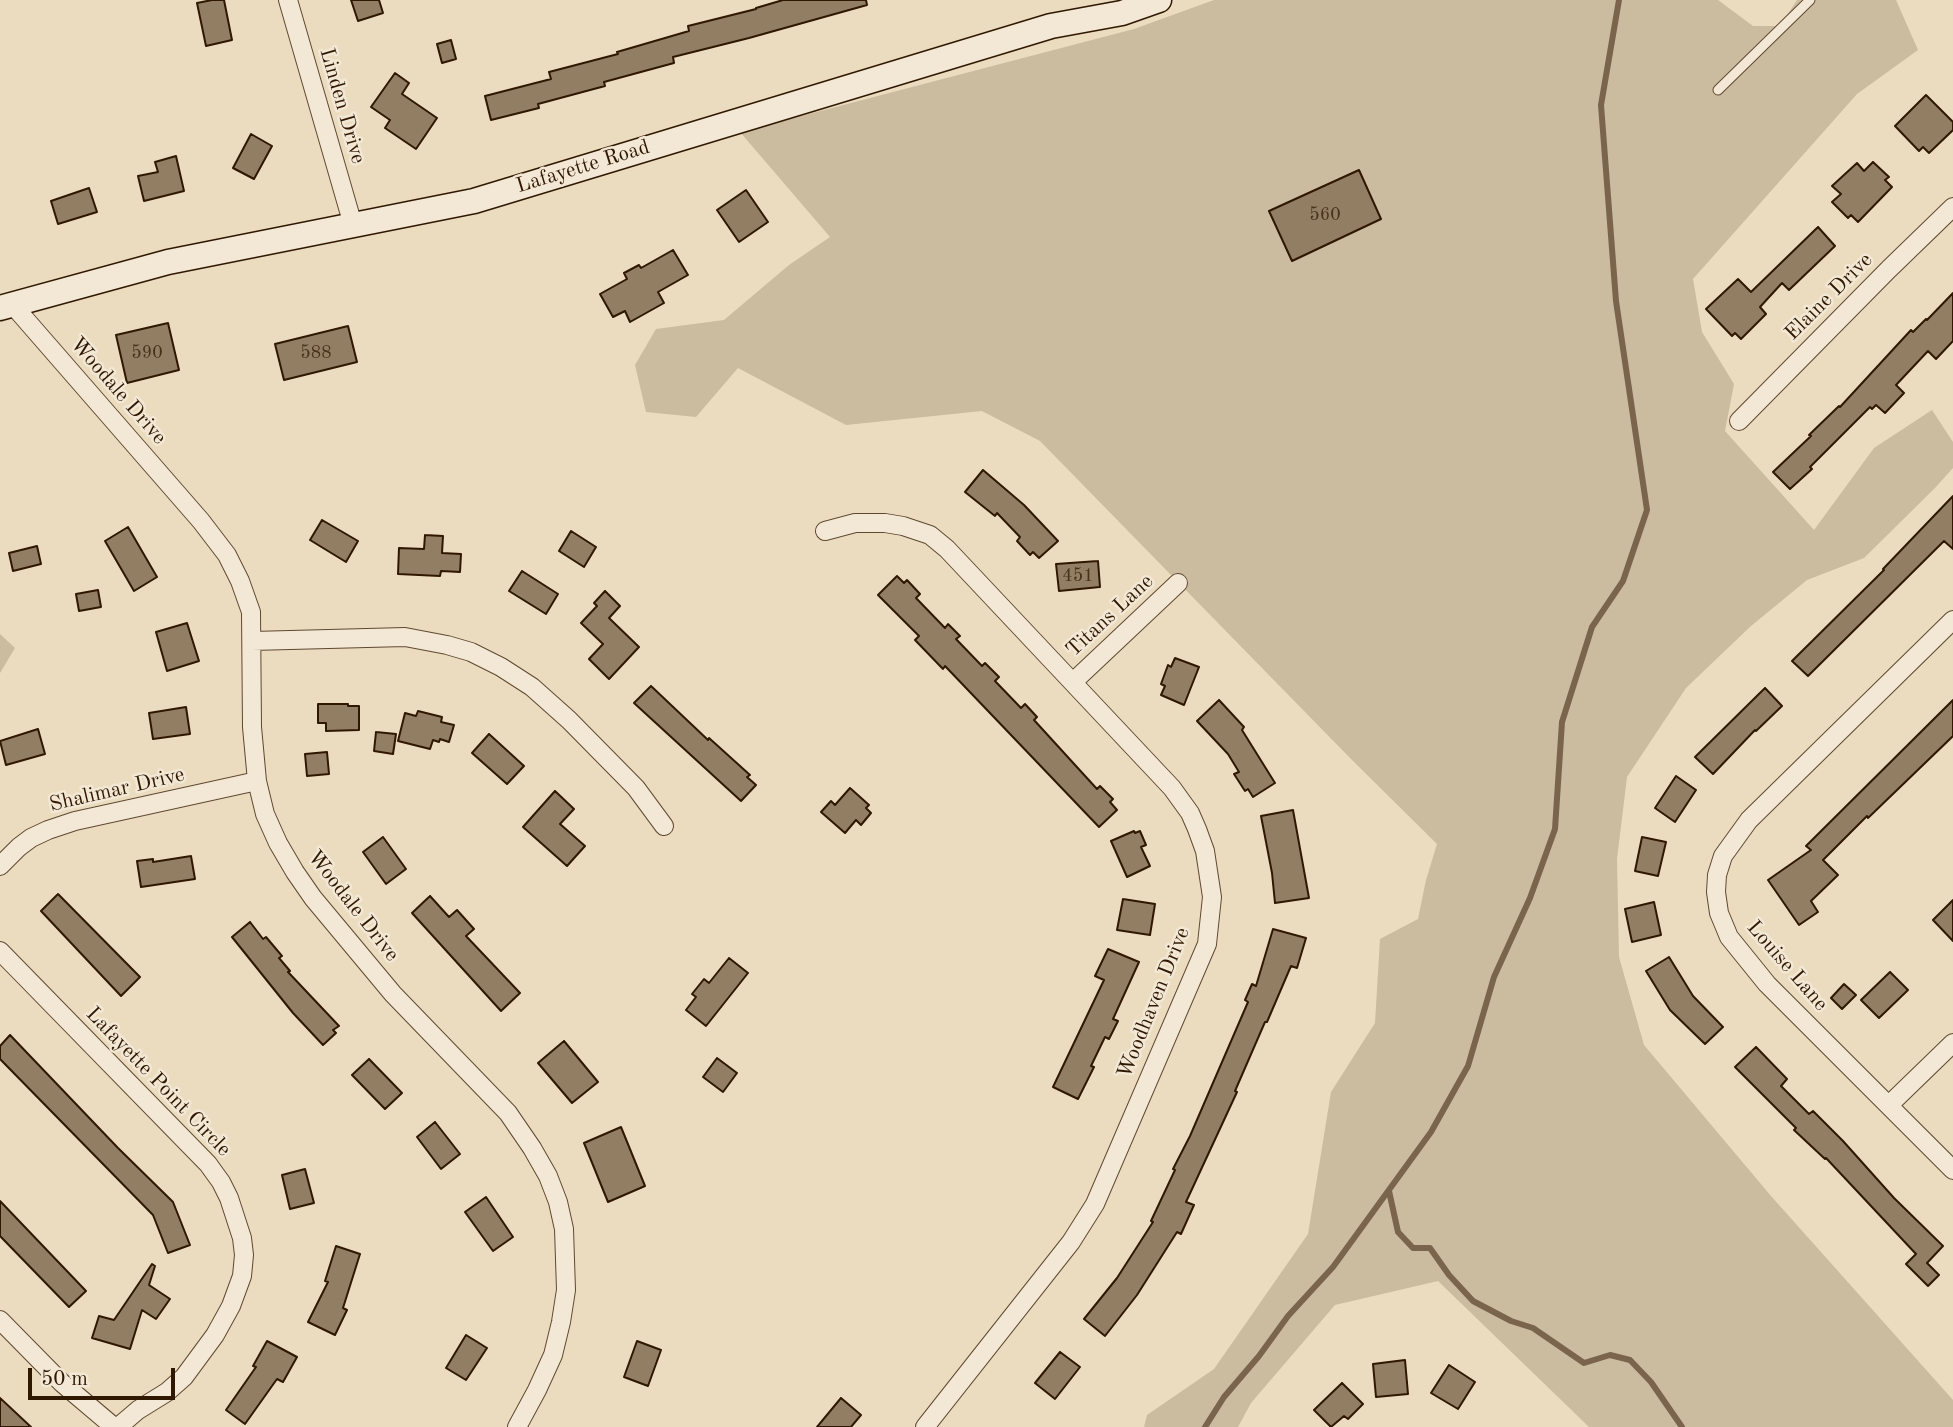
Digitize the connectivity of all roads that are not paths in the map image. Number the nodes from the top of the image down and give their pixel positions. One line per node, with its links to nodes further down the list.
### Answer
1 (288, 0): 6 (street, Linden Drive)
2 (1158, 0): 6 (main road, Lafayette Road)
3 (1810, 0): 4 (lane)
4 (1718, 90)
5 (1953, 207): 8 (street, Elaine Drive)
6 (353, 225): 7 (main road, Lafayette Road)
7 (6, 306): 12 (street, Woodale Drive)
8 (1739, 421)
9 (825, 531): 13 (street, Woodhaven Drive)
10 (1178, 583): 13 (street, Titans Lane)
11 (1953, 620): 19 (street, Louise Lane)
12 (252, 640): 14 (street, Woodale Drive); 15 (street)
13 (1073, 682): 24 (street, Woodhaven Drive)
14 (257, 781): 16 (street, Shalimar Drive); 23 (street, Woodale Drive)
15 (664, 826)
16 (0, 866)
17 (0, 951): 22 (street, Lafayette Point Circle)
18 (1953, 1043): 19 (street)
19 (1889, 1105): 20 (street, Louise Lane)
20 (1953, 1170)
21 (0, 1320): 22 (street, Lafayette Point Circle)
22 (116, 1427)
23 (517, 1427)
24 (925, 1427)

